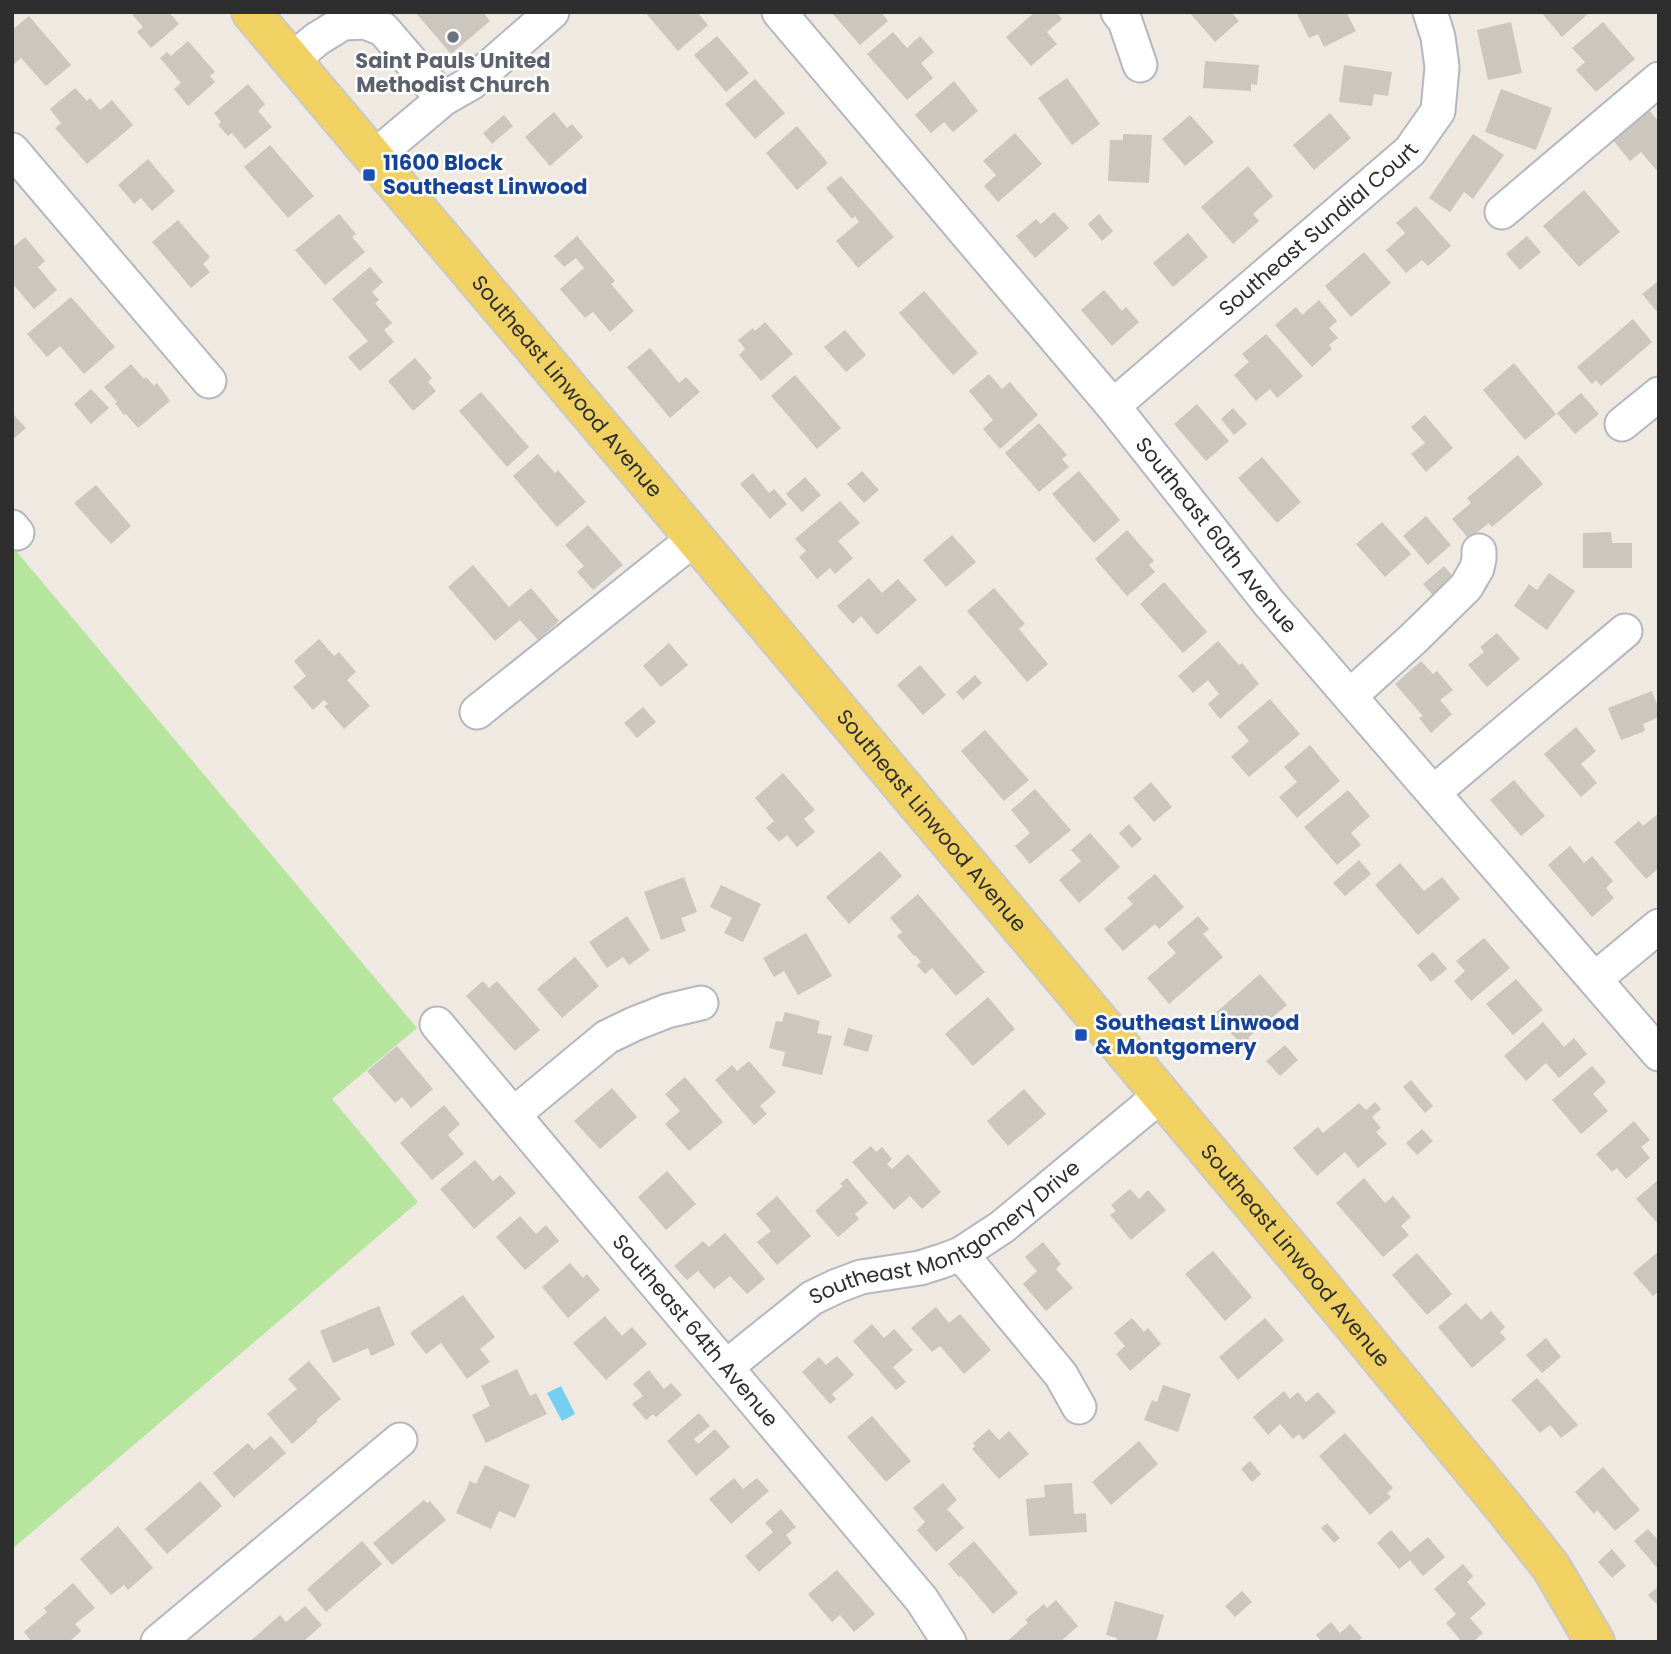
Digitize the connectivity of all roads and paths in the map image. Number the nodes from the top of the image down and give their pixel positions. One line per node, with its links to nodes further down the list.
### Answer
1 (251, 12): 6 (main road, Southeast Linwood Avenue)
2 (552, 12): 9 (street)
3 (779, 12): 15 (street, Southeast 60th Avenue)
4 (1118, 12): 7 (street)
5 (1430, 12): 15 (street, Southeast Sundial Court)
6 (292, 60): 9 (street); 11 (main road, Southeast Linwood Avenue)
7 (1140, 65)
8 (1659, 79): 12 (street)
9 (443, 99): 11 (street)
10 (12, 150): 13 (street)
11 (374, 157): 17 (main road, Southeast Linwood Avenue)
12 (1502, 212)
13 (209, 381)
14 (1659, 394): 16 (street)
15 (1113, 406): 20 (street, Southeast 60th Avenue)
16 (1622, 424)
17 (695, 538): 21 (street); 28 (main road, Southeast Linwood Avenue)
18 (1479, 551): 20 (street)
19 (1625, 631): 22 (street)
20 (1350, 696): 22 (street, Southeast 60th Avenue)
21 (477, 712)
22 (1434, 793): 24 (street, Southeast 60th Avenue)
23 (1659, 926): 24 (street)
24 (1595, 979): 27 (street, Southeast 60th Avenue)
25 (701, 1003): 29 (street)
26 (437, 1024): 29 (street, Southeast 64th Avenue)
27 (1659, 1054)
28 (1161, 1095): 30 (street, Southeast Montgomery Drive); 36 (main road, Southeast Linwood Avenue)
29 (514, 1115): 31 (street, Southeast 64th Avenue)
30 (961, 1254): 31 (street, Southeast Montgomery Drive); 32 (street)
31 (726, 1367): 34 (street, Southeast 64th Avenue)
32 (1079, 1407)
33 (400, 1440): 35 (street)
34 (944, 1640)
35 (158, 1642)
36 (1595, 1642)

